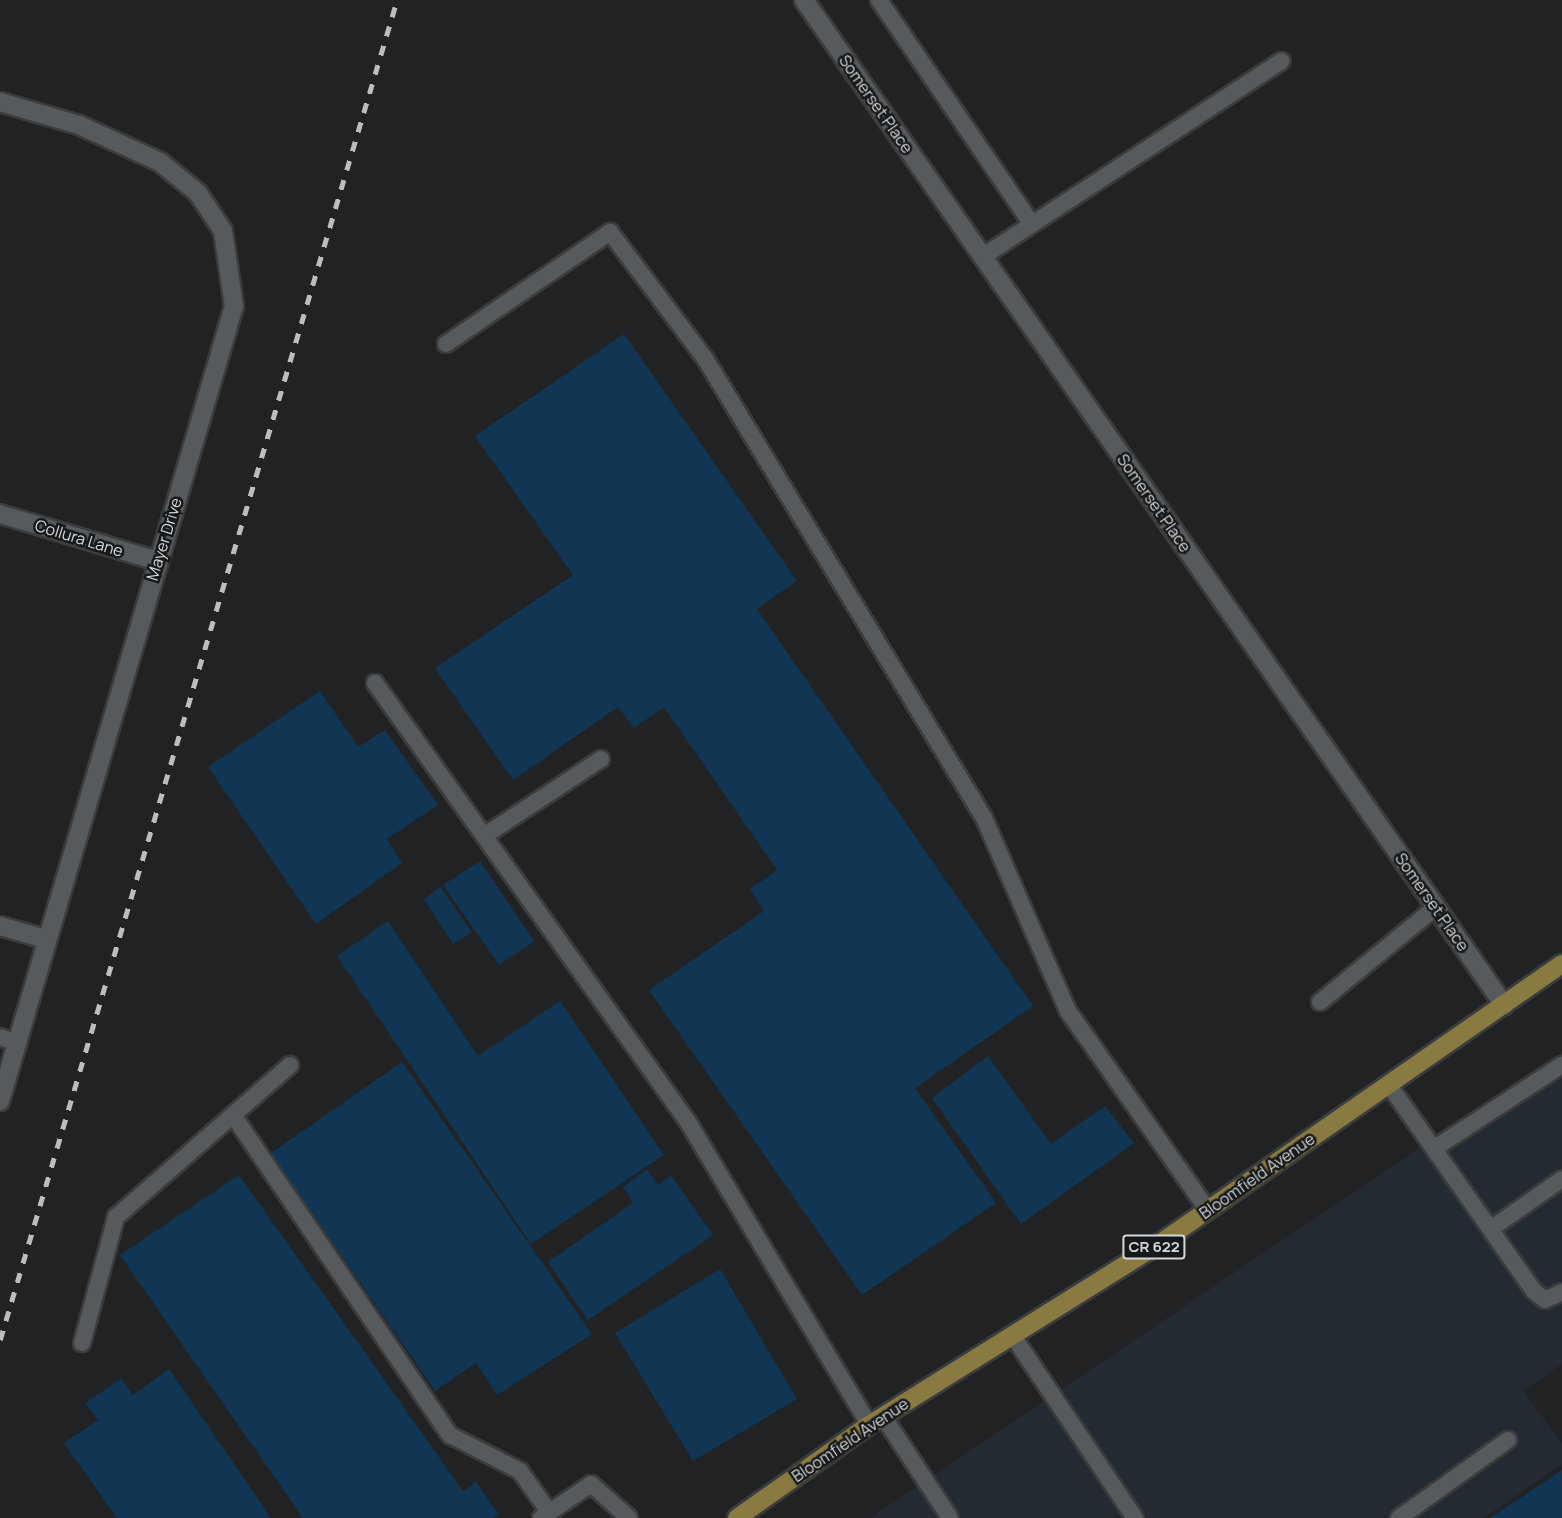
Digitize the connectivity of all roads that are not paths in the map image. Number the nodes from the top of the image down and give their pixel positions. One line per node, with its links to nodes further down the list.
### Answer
1 (804, 0): 6 (street, Somerset Place)
2 (879, 0): 5 (lane)
3 (1281, 61): 5 (lane)
4 (0, 102): 9 (street, Mayer Drive)
5 (1032, 224): 6 (lane)
6 (982, 257): 13 (street, Somerset Place)
7 (446, 344): 27 (lane)
8 (0, 514): 9 (street, Collura Lane)
9 (158, 561): 15 (street, Mayer Drive)
10 (375, 683): 12 (lane)
11 (601, 759): 12 (lane)
12 (484, 836): 32 (lane)
13 (1436, 907): 17 (lane); 18 (street, Somerset Place)
14 (0, 926): 15 (street)
15 (46, 939): 19 (street, Mayer Drive)
16 (1560, 968): 18 (main road, Bloomfield Avenue / CR 622)
17 (1320, 1002)
18 (1504, 1005): 22 (main road, Bloomfield Avenue / CR 622)
19 (9, 1040): 23 (street, Mayer Drive)
20 (290, 1065): 24 (lane)
21 (1562, 1065): 25 (lane)
22 (1389, 1085): 25 (lane); 27 (main road, Bloomfield Avenue / CR 622)
23 (0, 1101)
24 (232, 1115): 31 (lane); 34 (lane)
25 (1435, 1148): 28 (lane)
26 (1562, 1179): 28 (lane)
27 (1208, 1210): 30 (main road, Bloomfield Avenue / CR 622)
28 (1492, 1228): 29 (lane)
29 (1562, 1292)
30 (1013, 1336): 32 (main road, Bloomfield Avenue / CR 622); 38 (lane)
31 (82, 1342)
32 (876, 1420): 36 (main road, Bloomfield Avenue / CR 622); 37 (lane)
33 (1508, 1440): 39 (lane)
34 (545, 1515): 35 (lane)
35 (629, 1518)
36 (737, 1518)
37 (950, 1518)
38 (1135, 1518)
39 (1399, 1518)

